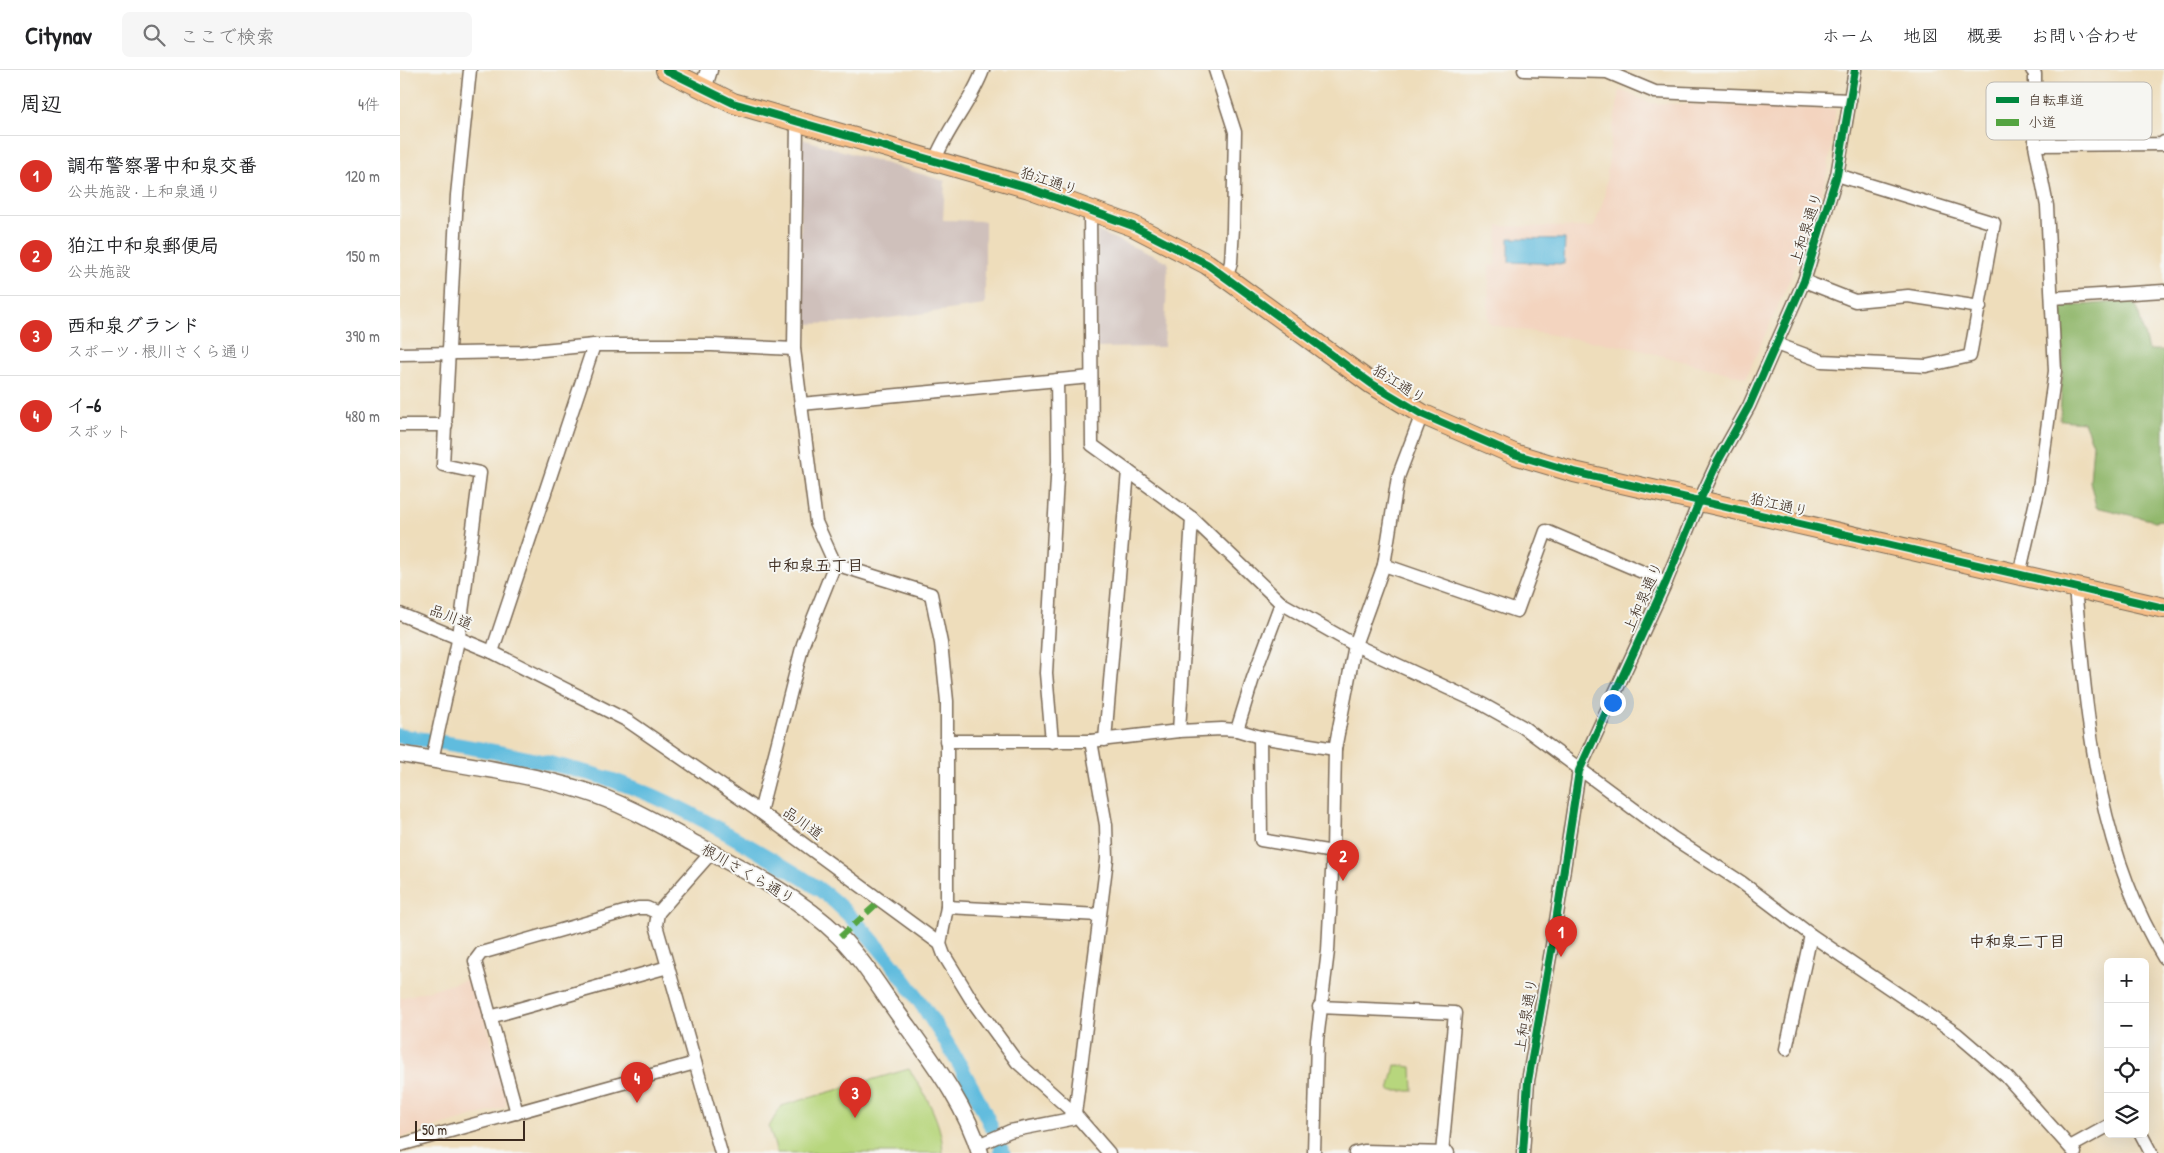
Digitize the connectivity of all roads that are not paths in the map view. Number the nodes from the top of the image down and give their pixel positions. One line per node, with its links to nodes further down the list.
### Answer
1 (470, 70): 26 (street)
2 (666, 70): 8 (main road, 狛江通り)
3 (983, 70): 15 (street)
4 (1215, 70): 18 (street)
5 (1524, 70): 10 (street)
6 (1855, 70): 10 (street, 上和泉通り)
7 (2032, 70): 9 (street)
8 (706, 79): 11 (main road, 狛江通り)
9 (2035, 82)
10 (1850, 100): 16 (street, 上和泉通り)
11 (797, 122): 15 (main road, 狛江通り); 25 (street)
12 (2035, 140): 14 (street)
13 (2164, 142): 14 (street)
14 (2035, 145): 21 (street)
15 (935, 160): 17 (main road, 狛江通り)
16 (1837, 175): 19 (street, 上和泉通り); 22 (street)
17 (1090, 209): 18 (main road, 狛江通り); 28 (street)
18 (1227, 277): 31 (main road, 狛江通り)
19 (1804, 281): 22 (street); 23 (street, 上和泉通り)
20 (2164, 291): 21 (street)
21 (2052, 298): 39 (street)
22 (1980, 307): 23 (street)
23 (1776, 344): 35 (street, 上和泉通り)
24 (594, 345): 25 (street); 26 (street); 47 (street)
25 (794, 349): 30 (street)
26 (450, 353): 27 (street); 32 (street)
27 (400, 354)
28 (1091, 377): 29 (street); 34 (street)
29 (1057, 380): 30 (street); 53 (street)
30 (801, 404): 37 (street)
31 (1422, 414): 35 (main road, 狛江通り); 38 (street)
32 (446, 425): 33 (street); 45 (street)
33 (400, 426)
34 (1128, 471): 36 (street); 51 (street)
35 (1700, 500): 39 (main road, 狛江通り); 40 (street, 上和泉通り)
36 (1192, 518): 42 (street); 49 (street)
37 (835, 564): 52 (street); 59 (street)
38 (1384, 565): 40 (street); 46 (street)
39 (2019, 575): 41 (main road, 狛江通り)
40 (1666, 582): 58 (street, 上和泉通り)
41 (2075, 588): 43 (main road, 狛江通り); 67 (street)
42 (1281, 603): 46 (street); 48 (street)
43 (2164, 608)
44 (400, 614): 45 (street, 品川道)
45 (459, 636): 47 (street, 品川道); 57 (street)
46 (1355, 645): 55 (street); 58 (street)
47 (492, 652): 59 (street, 品川道)
48 (1237, 730): 49 (street); 50 (street)
49 (1179, 731): 51 (street)
50 (1260, 737): 55 (street); 61 (street)
51 (1105, 740): 54 (street)
52 (946, 741): 53 (street); 62 (street)
53 (1052, 742): 54 (street)
54 (1091, 742): 64 (street)
55 (1335, 749): 61 (street)
56 (400, 754): 57 (street, 根川さくら通り)
57 (433, 755): 60 (street, 根川さくら通り)
58 (1579, 771): 65 (street); 87 (street, 上和泉通り)
59 (760, 812): 66 (street, 品川道)
60 (711, 852): 63 (street); 78 (street, 根川さくら通り)
61 (1333, 852): 69 (street)
62 (947, 907): 64 (street); 66 (street)
63 (658, 913): 68 (street); 70 (street)
64 (1099, 915): 74 (street)
65 (1811, 934): 71 (street); 79 (street)
66 (940, 944): 74 (street, 品川道)
67 (2164, 958)
68 (668, 967): 70 (street); 72 (street)
69 (1319, 1008): 82 (street); 85 (street)
70 (490, 1017): 73 (street)
71 (1786, 1049)
72 (696, 1063): 73 (street); 80 (street)
73 (517, 1112): 77 (street)
74 (1075, 1114): 78 (street); 81 (street, 品川道)
75 (2104, 1129): 79 (street)
76 (2143, 1138): 88 (street)
77 (400, 1146)
78 (979, 1149)
79 (2073, 1150)
80 (721, 1153)
81 (1109, 1153)
82 (1314, 1153)
83 (1355, 1153): 84 (street)
84 (1420, 1153): 85 (street)
85 (1442, 1153): 86 (street)
86 (1448, 1153)
87 (1523, 1153)
88 (2152, 1153)

